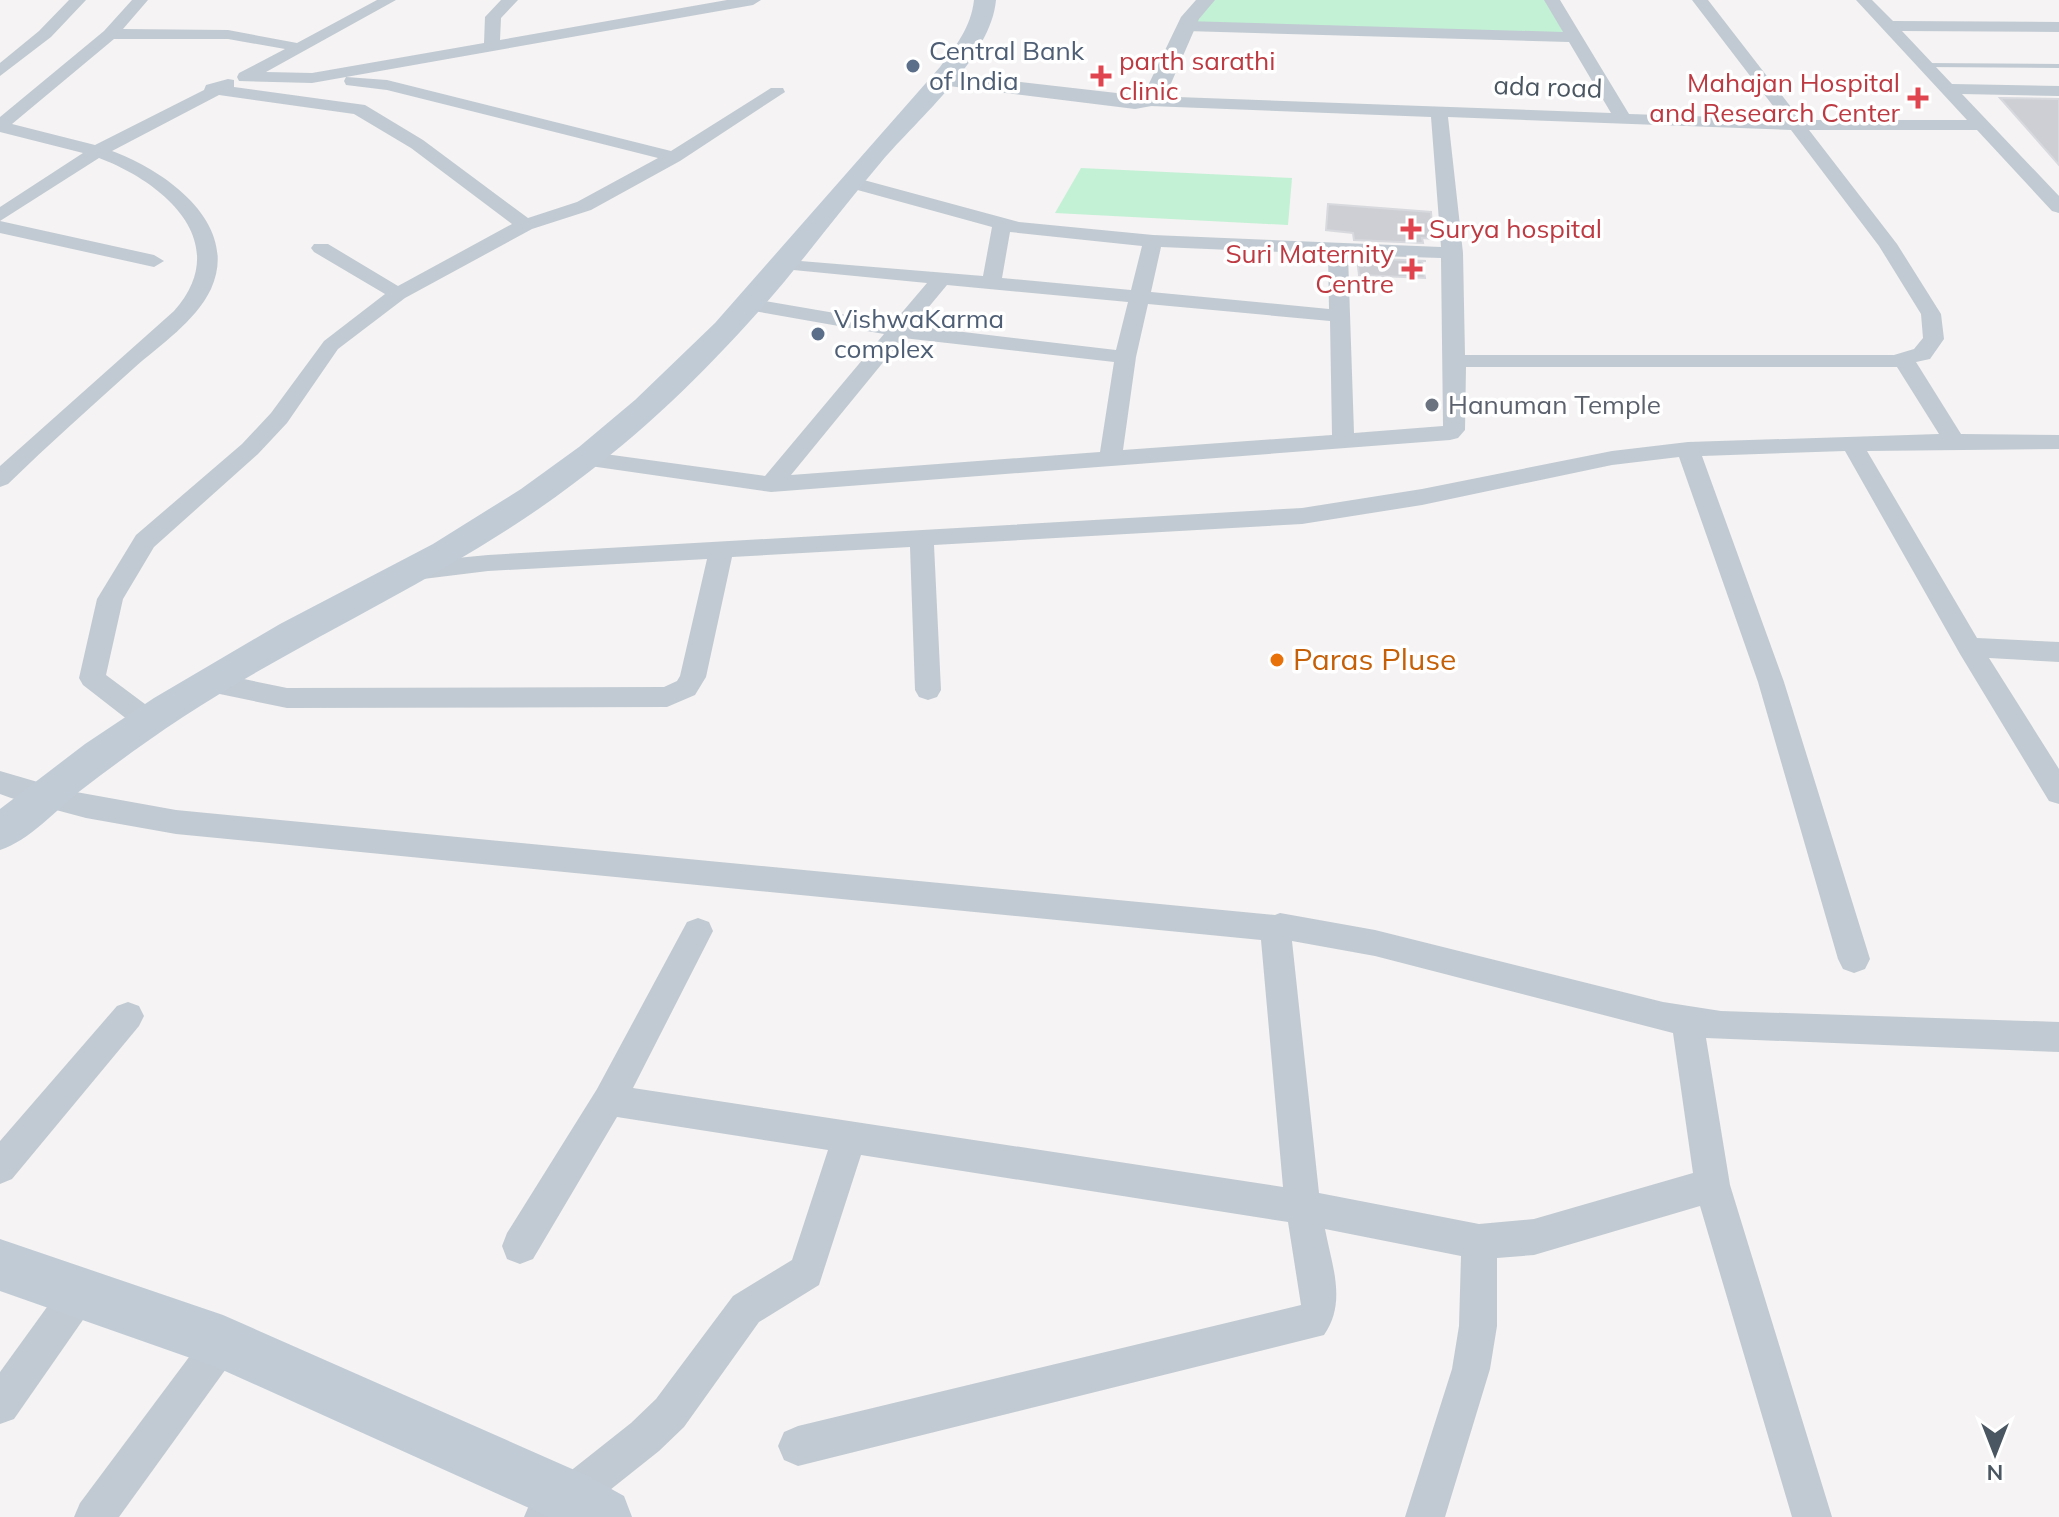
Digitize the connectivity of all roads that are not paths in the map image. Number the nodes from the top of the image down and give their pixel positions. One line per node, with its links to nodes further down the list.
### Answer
1 (78, 0): 20 (street)
2 (140, 0): 14 (street)
3 (388, 0): 17 (street)
4 (510, 0): 16 (street)
5 (753, 0): 16 (street)
6 (985, 0): 24 (main road)
7 (1206, 0): 11 (street)
8 (1552, 0): 15 (street)
9 (1700, 0): 35 (street)
10 (1864, 0): 12 (street)
11 (1186, 26): 15 (street); 31 (street)
12 (1888, 26): 13 (street); 18 (street)
13 (2059, 27)
14 (110, 34): 17 (street); 37 (street)
15 (1574, 37): 34 (street)
16 (492, 47): 23 (street)
17 (298, 48): 21 (street)
18 (1926, 65): 19 (lane); 27 (street)
19 (2059, 66)
20 (0, 71)
21 (245, 77): 23 (street); 26 (street)
22 (431, 77): 25 (street)
23 (312, 78): 25 (street)
24 (940, 79): 31 (street, ada road); 41 (main road)
25 (387, 85): 38 (street)
26 (212, 89): 30 (street); 37 (street)
27 (1948, 89): 28 (street); 36 (street)
28 (2059, 91)
29 (777, 92): 38 (street)
30 (281, 98): 32 (street); 44 (street)
31 (1150, 101): 33 (street, ada road)
32 (259, 110)
33 (1439, 111): 34 (street, ada road); 50 (street)
34 (1623, 118): 35 (street, ada road)
35 (1795, 125): 36 (street, ada road); 61 (street)
36 (1983, 125): 42 (street)
37 (96, 152): 40 (street); 70 (street)
38 (674, 157): 44 (street)
39 (52, 158): 40 (street)
40 (78, 163): 43 (street)
41 (849, 182): 45 (street); 52 (main road)
42 (2057, 202)
43 (0, 215)
44 (525, 225): 55 (street)
45 (1002, 226): 47 (street); 54 (street)
46 (0, 227): 51 (street)
47 (1153, 241): 49 (street); 56 (street)
48 (321, 248): 55 (street)
49 (1338, 248): 50 (street); 58 (street)
50 (1453, 253): 62 (street)
51 (154, 261)
52 (783, 263): 53 (street); 57 (main road)
53 (940, 280): 54 (street); 59 (street)
54 (991, 284): 56 (street)
55 (398, 294): 79 (street)
56 (1137, 298): 58 (street); 60 (street)
57 (748, 304): 59 (street); 68 (main road)
58 (1340, 316): 64 (street)
59 (900, 331): 60 (street); 71 (street)
60 (1125, 357): 69 (street)
61 (1904, 360): 62 (street); 63 (street)
62 (1456, 361): 64 (street)
63 (1954, 441): 65 (street); 66 (street)
64 (1343, 442): 69 (street)
65 (1852, 444): 67 (street); 75 (street)
66 (2057, 446)
67 (1688, 449): 72 (street); 86 (street)
68 (583, 458): 71 (street); 74 (main road)
69 (1110, 460): 71 (street)
70 (0, 479)
71 (771, 484)
72 (922, 539): 73 (street); 78 (street)
73 (721, 551): 74 (street); 77 (street)
74 (415, 571): 77 (main road)
75 (1969, 647): 76 (street); 81 (street)
76 (2059, 652)
77 (210, 682): 79 (main road)
78 (928, 690)
79 (147, 720): 82 (main road)
80 (0, 782): 82 (street)
81 (2059, 793)
82 (41, 798): 83 (main road); 85 (street)
83 (0, 833)
84 (698, 931): 90 (street)
85 (1277, 943): 89 (street); 94 (street)
86 (1854, 959)
87 (128, 1016): 92 (street)
88 (2059, 1037): 89 (street)
89 (1689, 1043): 93 (street)
90 (609, 1100): 91 (street); 96 (street)
91 (849, 1137): 94 (street); 102 (street)
92 (0, 1167)
93 (1712, 1185): 95 (street); 105 (street)
94 (1303, 1207): 95 (street); 101 (street)
95 (1479, 1242): 104 (street)
96 (520, 1246)
97 (0, 1265): 98 (main road)
98 (81, 1291): 99 (main road); 100 (street)
99 (223, 1342): 102 (main road); 103 (street)
100 (0, 1405)
101 (798, 1446)
102 (572, 1510)
103 (94, 1517)
104 (1425, 1517)
105 (1812, 1517)

